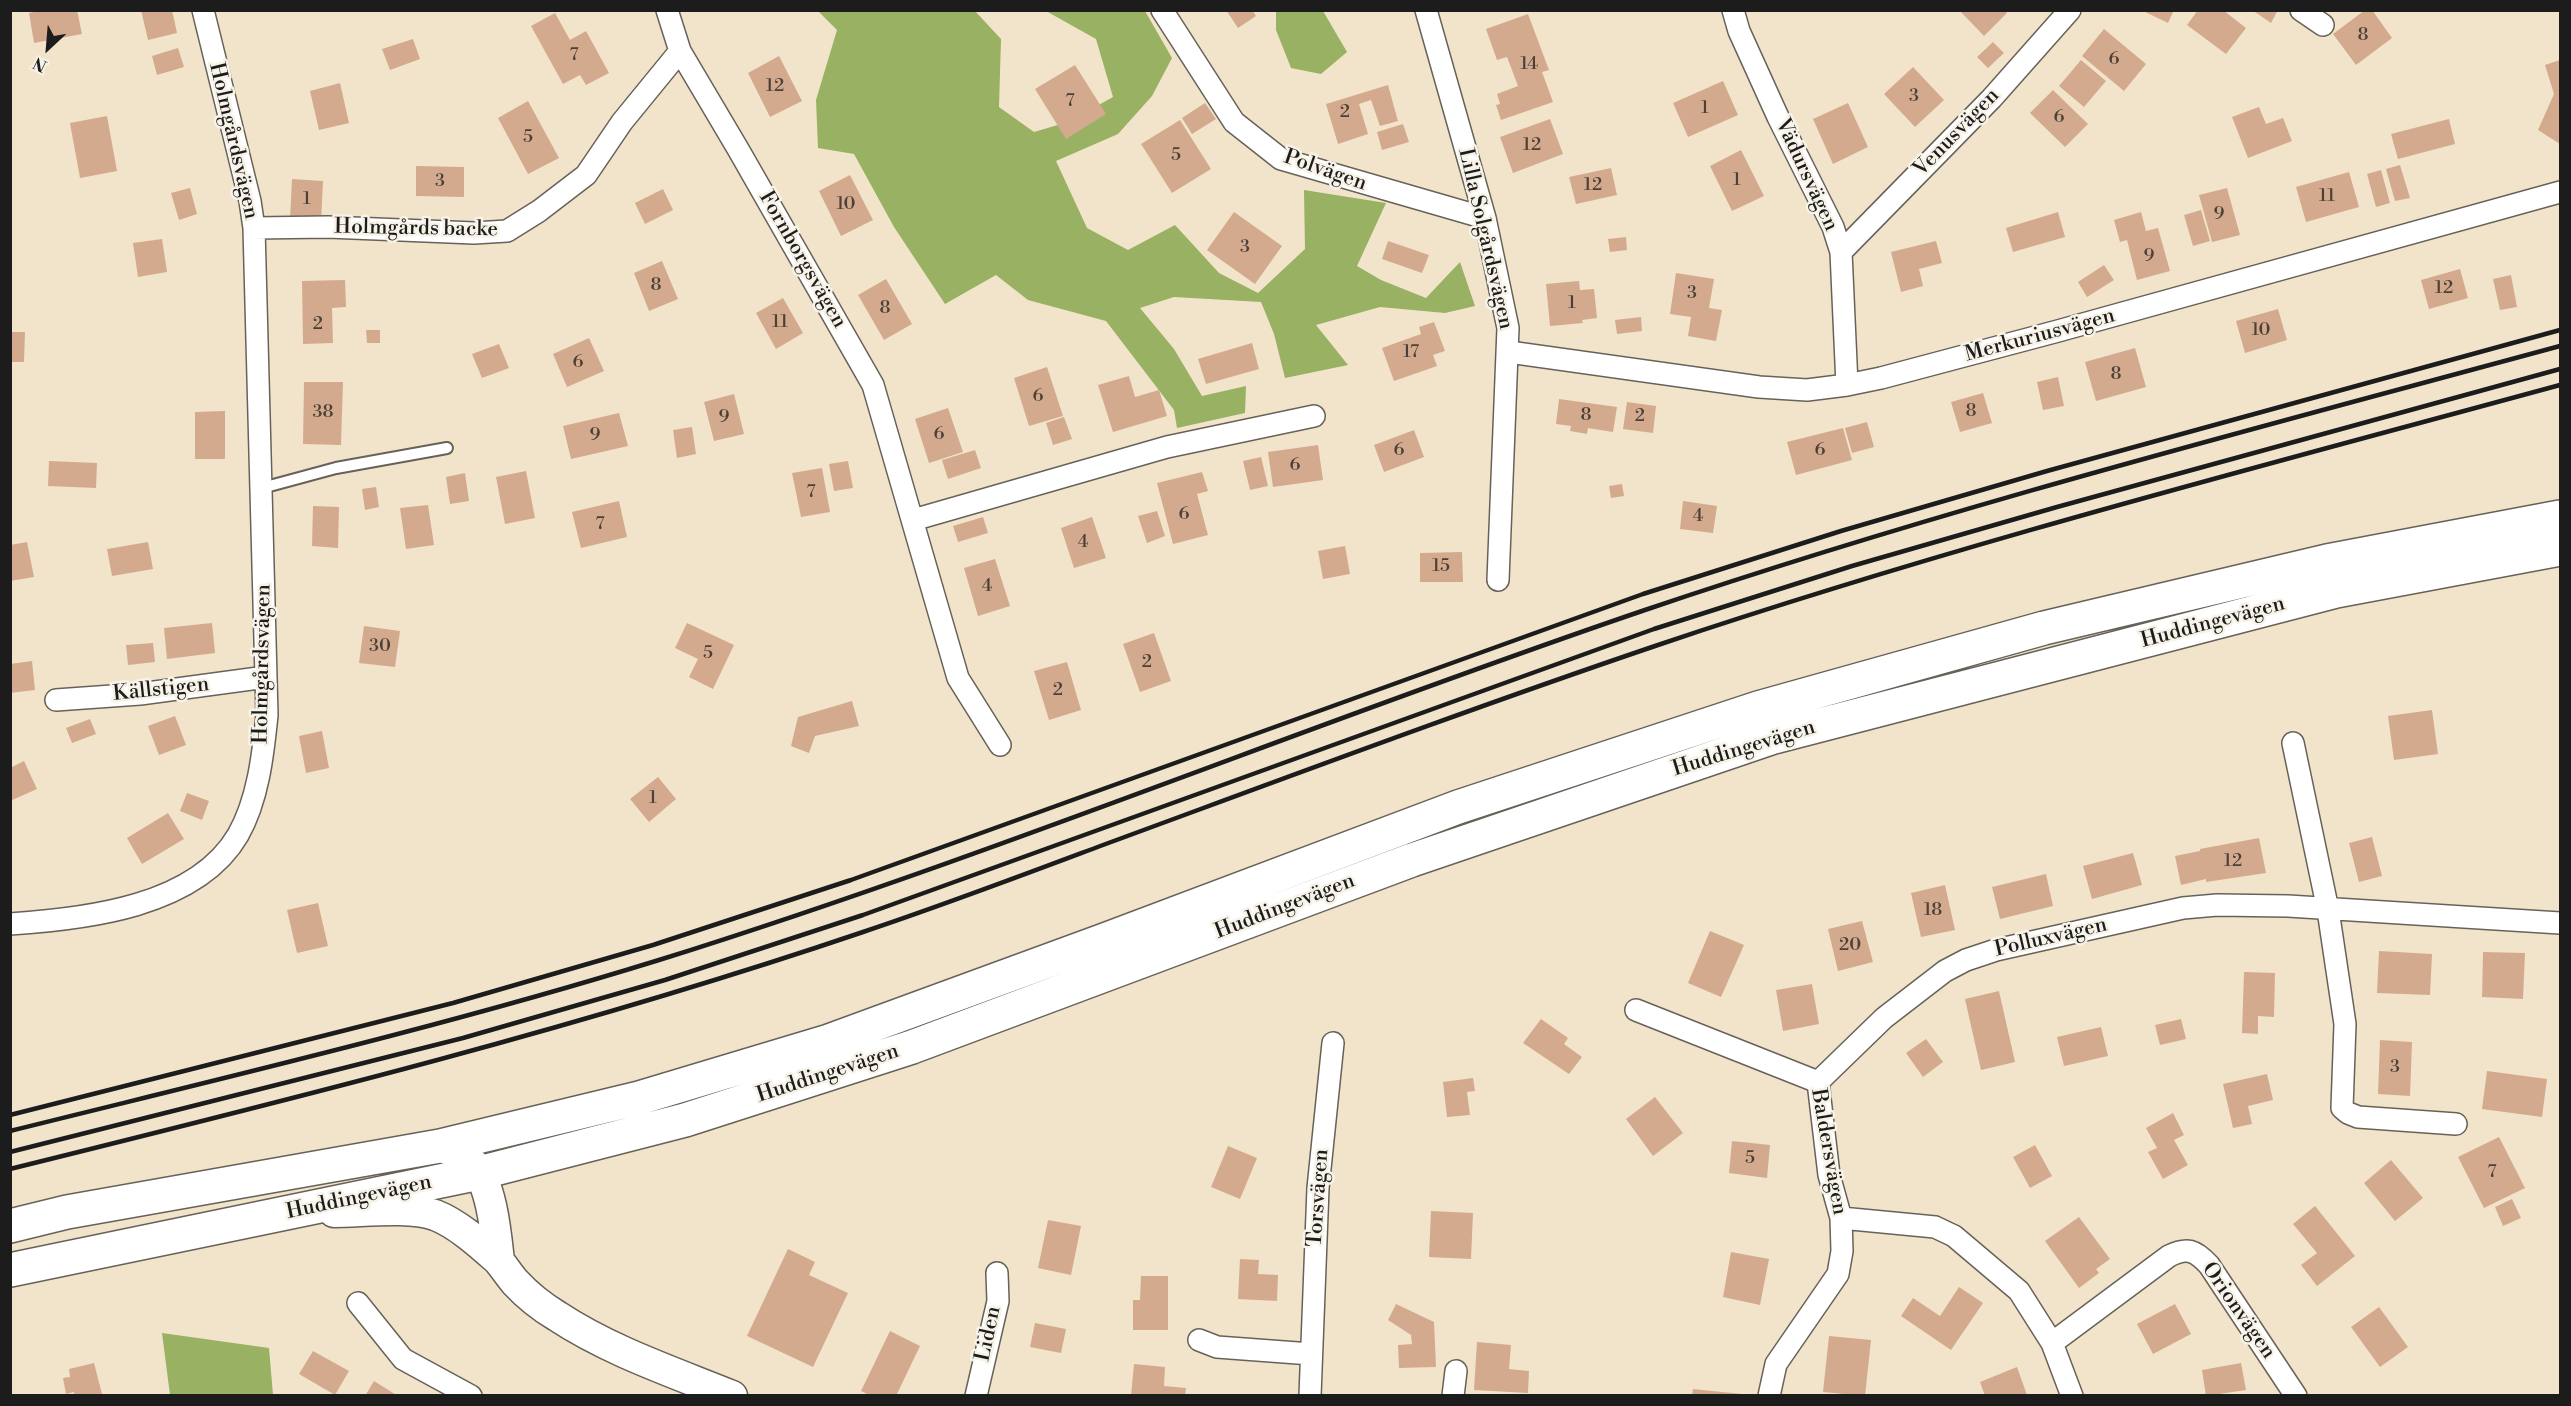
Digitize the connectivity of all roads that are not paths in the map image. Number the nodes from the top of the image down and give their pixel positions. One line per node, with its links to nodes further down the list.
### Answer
1 (203, 10): 12 (street, Holmgårdsvägen)
2 (667, 10): 9 (street, Fornborgsvägen)
3 (1162, 10): 11 (street, Polvägen)
4 (1426, 10): 11 (street, Lilla Solgårdsvägen)
5 (1732, 10): 13 (street, Vädursvägen)
6 (2070, 10): 13 (street, Venusvägen)
7 (2301, 10): 8 (street)
8 (2323, 25)
9 (680, 51): 12 (street, Holmgårds backe); 20 (street, Fornborgsvägen)
10 (2560, 192): 15 (street, Merkuriusvägen)
11 (1485, 218): 14 (street, Lilla Solgårdsvägen)
12 (254, 228): 18 (street, Holmgårdsvägen)
13 (1840, 252): 15 (street, Vädursvägen)
14 (1509, 352): 15 (street, Merkuriusvägen); 22 (street, Lilla Solgårdsvägen)
15 (1847, 385)
16 (1314, 416): 20 (street)
17 (447, 448): 18 (lane)
18 (262, 488): 23 (street, Holmgårdsvägen)
19 (2560, 517): 34 (main road, Huddingevägen)
20 (913, 520): 26 (street, Fornborgsvägen)
21 (2560, 549): 35 (main road, Huddingevägen)
22 (1498, 580)
23 (266, 676): 24 (street, Källstigen); 29 (street, Holmgårdsvägen)
24 (56, 700)
25 (2293, 743): 27 (street)
26 (1000, 745)
27 (2328, 910): 28 (street, Polluxvägen); 32 (street, Polluxvägen); 33 (street)
28 (2560, 923)
29 (10, 924)
30 (1636, 1010): 32 (street, Baldersvägen)
31 (1333, 1043): 45 (street, Torsvägen)
32 (1818, 1082): 37 (street, Baldersvägen)
33 (2456, 1124)
34 (440, 1146): 35 (main road); 38 (main road, Huddingevägen)
35 (479, 1173): 36 (main road, Huddingevägen); 39 (main road)
36 (295, 1212): 39 (main road); 40 (main road, Huddingevägen)
37 (1840, 1218): 44 (street); 52 (street, Baldersvägen)
38 (10, 1226)
39 (499, 1261): 48 (main road)
40 (10, 1270)
41 (997, 1273): 49 (street, Liden)
42 (358, 1303): 47 (street)
43 (1199, 1340): 45 (street)
44 (2052, 1343): 53 (street); 54 (street, Orionvägen)
45 (1311, 1354): 50 (street, Torsvägen)
46 (1456, 1371): 51 (street)
47 (471, 1395)
48 (732, 1395)
49 (976, 1395)
50 (1310, 1395)
51 (1453, 1395)
52 (1769, 1395)
53 (2072, 1395)
54 (2296, 1395)

